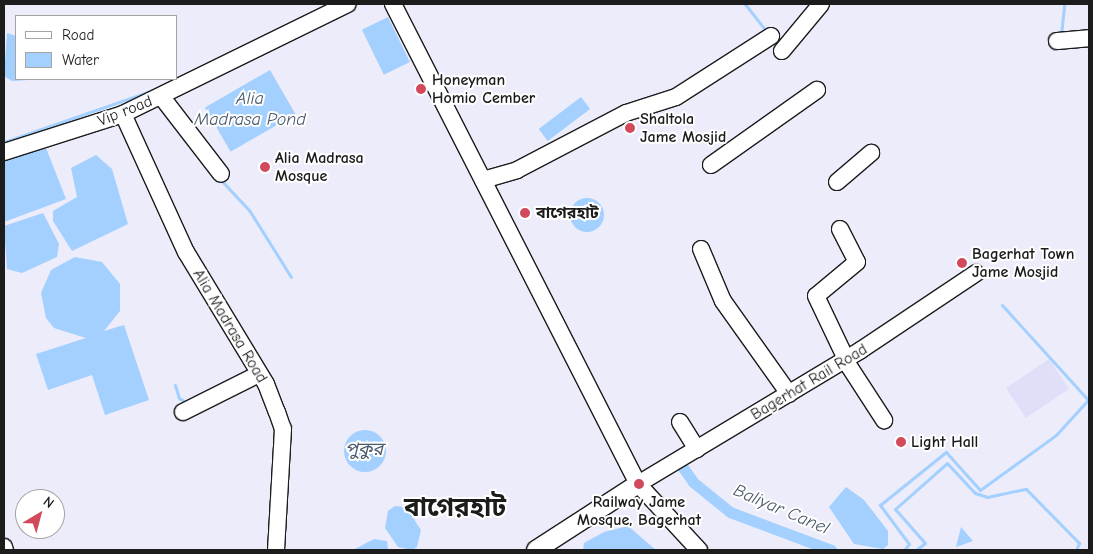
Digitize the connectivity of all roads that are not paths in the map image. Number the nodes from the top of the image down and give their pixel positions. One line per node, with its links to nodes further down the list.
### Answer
1 (348, 4): 9 (street, Vip road)
2 (393, 4): 15 (street)
3 (821, 4): 7 (street)
4 (771, 36): 15 (street)
5 (1089, 38): 6 (street)
6 (1057, 41)
7 (782, 51)
8 (816, 90): 13 (street)
9 (161, 96): 10 (street, Vip road); 14 (street)
10 (124, 114): 11 (street, Vip road); 21 (street, Alia Madrasa Road)
11 (4, 152)
12 (871, 152): 16 (street)
13 (711, 165)
14 (221, 174)
15 (483, 180): 27 (street)
16 (837, 182)
17 (840, 229): 20 (street)
18 (701, 249): 22 (street)
19 (976, 274): 20 (street, Bagerhat Rail Road)
20 (845, 360): 22 (street, Bagerhat Rail Road); 24 (street)
21 (259, 374): 23 (street); 28 (street, Alia Madrasa Road)
22 (790, 394): 26 (street, Bagerhat Rail Road)
23 (183, 412)
24 (884, 420)
25 (680, 422): 26 (street)
26 (697, 449): 27 (street, Bagerhat Rail Road)
27 (638, 484): 29 (main road); 30 (street)
28 (276, 550)
29 (536, 550)
30 (699, 550)

